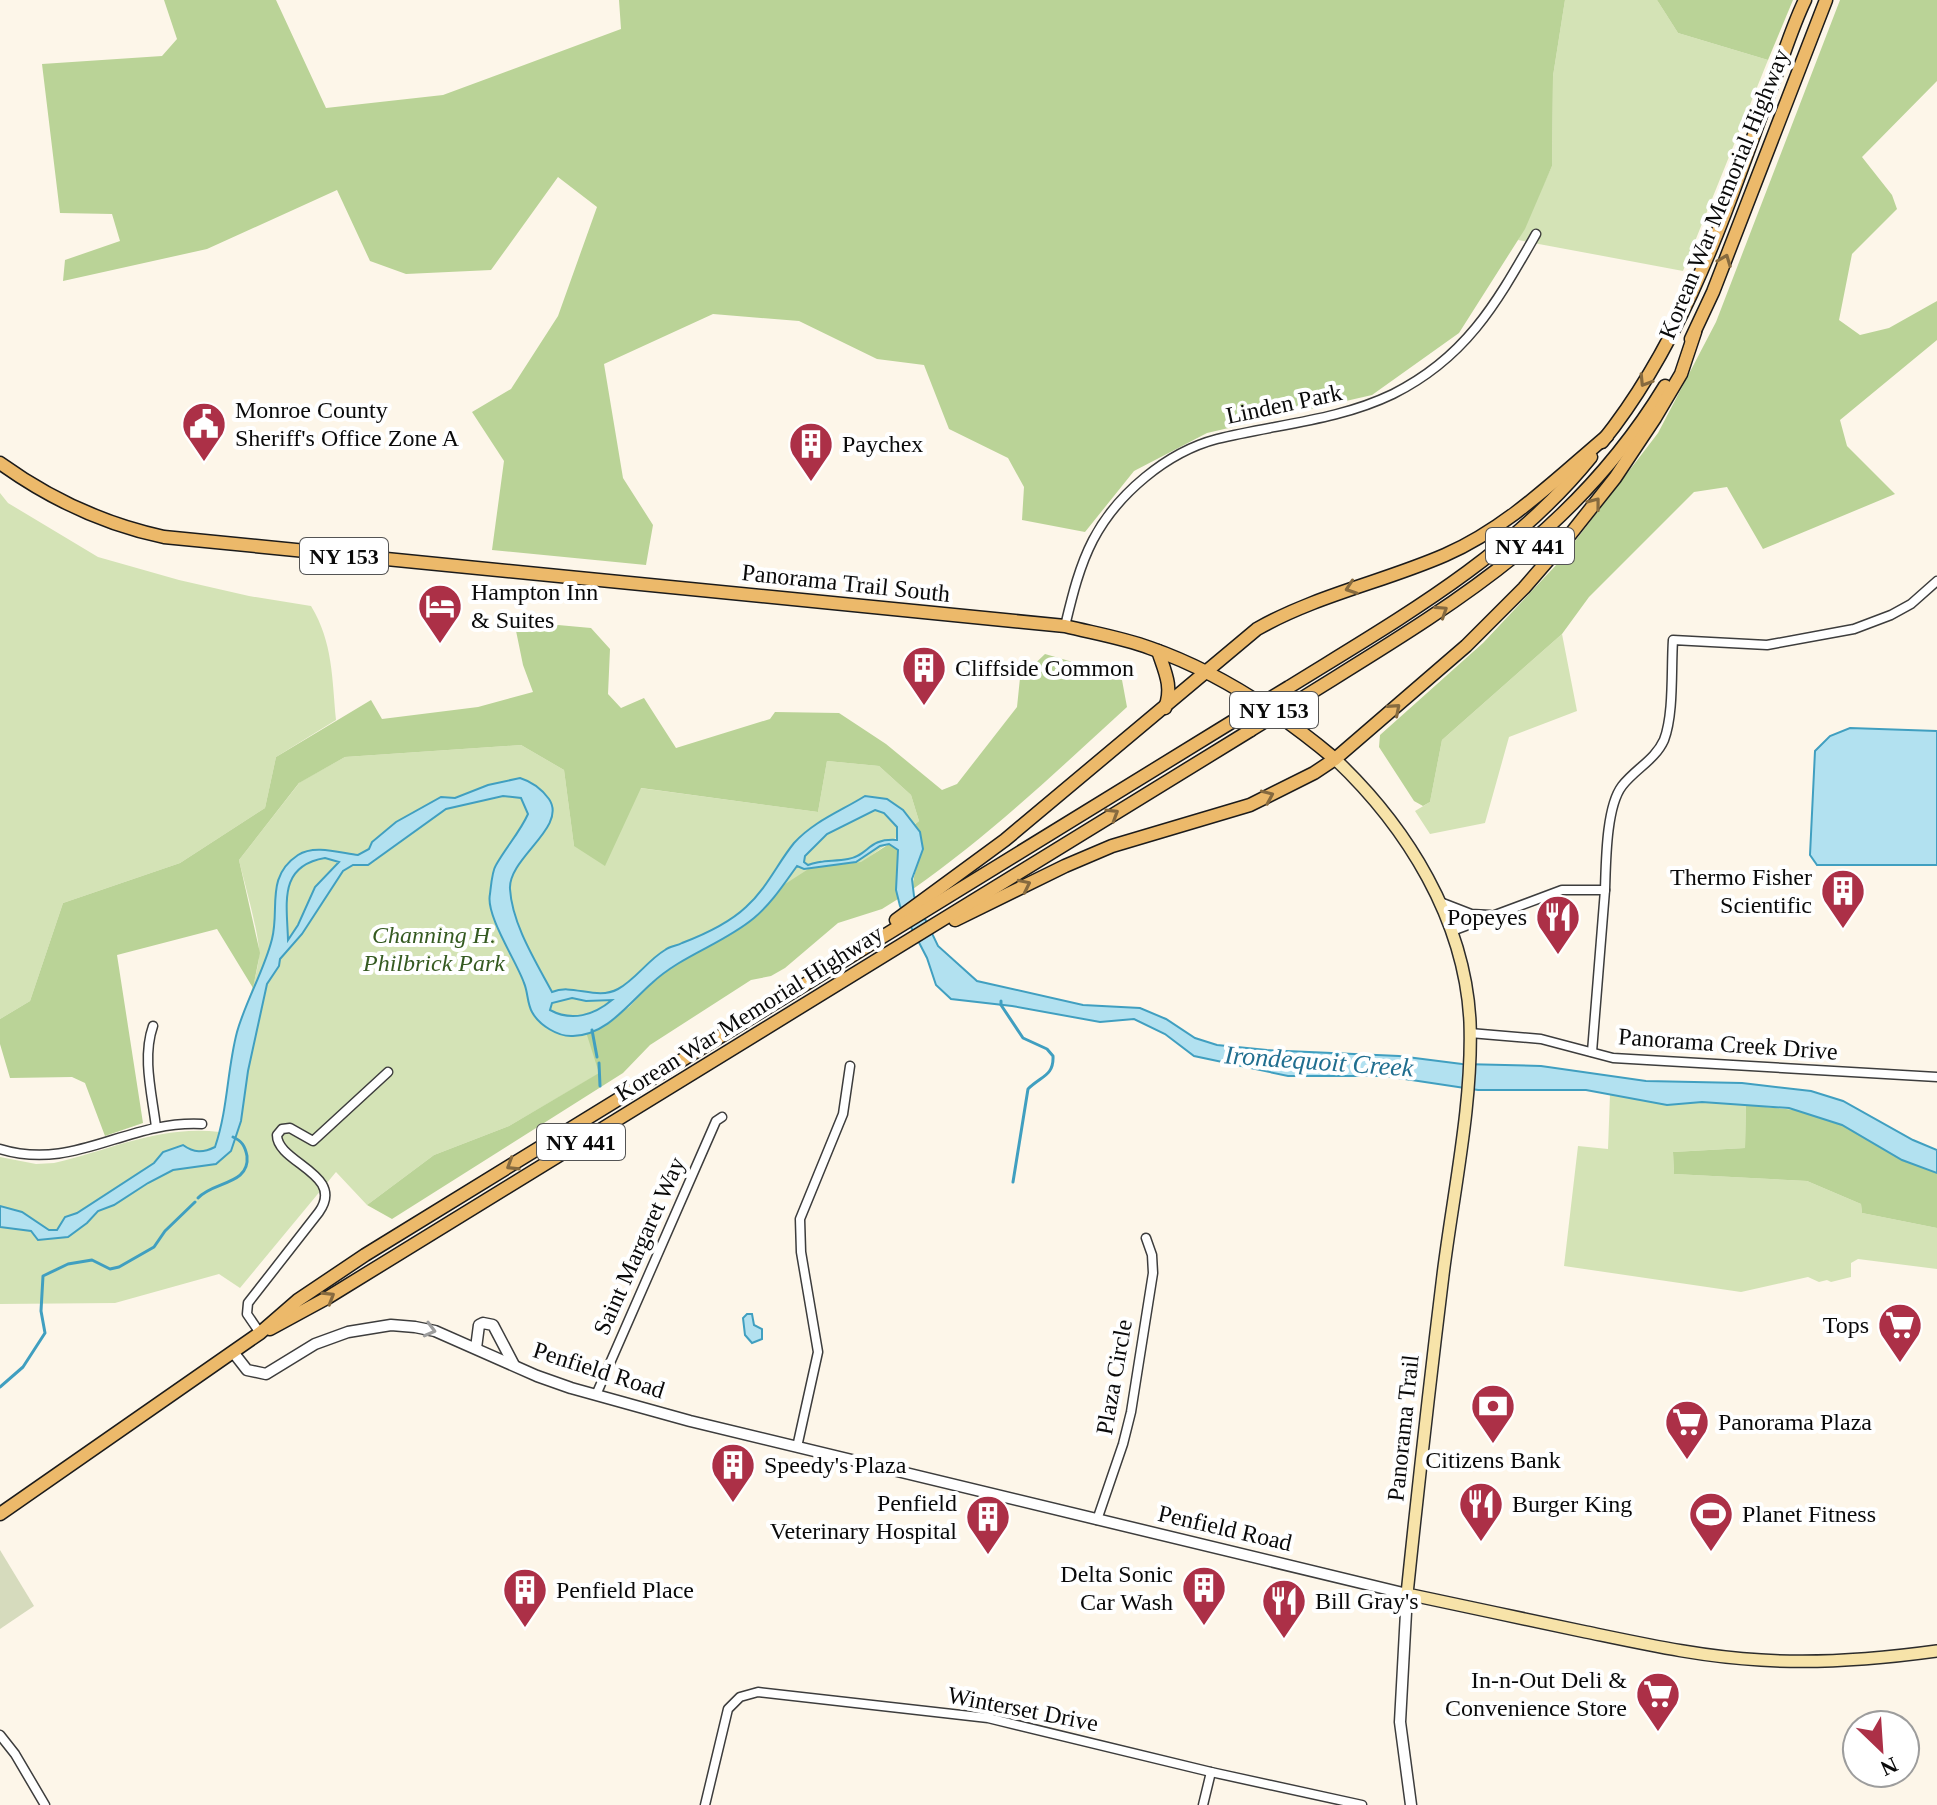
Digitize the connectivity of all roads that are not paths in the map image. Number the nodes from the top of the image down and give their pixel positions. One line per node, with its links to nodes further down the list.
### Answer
1 (1805, 0): 5 (main road, Korean War Memorial Highway / NY 441, one-way to 5)
2 (1826, 0): 4 (main road, Korean War Memorial Highway / NY 441, one-way to 2)
3 (1536, 234): 8 (street, Linden Park)
4 (1695, 332): 12 (main road, one-way to 4); 17 (main road, Korean War Memorial Highway / NY 441, one-way to 4, bridge)
5 (1607, 436): 10 (main road, one-way to 10); 14 (main road, Korean War Memorial Highway / NY 441, bridge)
6 (0, 463): 8 (main road, Panorama Trail South / NY 153)
7 (1937, 581): 13 (street)
8 (1065, 626): 9 (main road, Panorama Trail South / NY 153)
9 (1158, 651): 10 (main road, Panorama Trail South / NY 153); 11 (main road)
10 (1206, 672): 11 (main road); 12 (main road, Panorama Trail South / NY 153)
11 (1165, 708): 14 (main road)
12 (1335, 759): 15 (main road, Panorama Trail South); 17 (main road, one-way to 12)
13 (1605, 890): 16 (street); 21 (street)
14 (940, 895): 31 (main road, Korean War Memorial Highway / NY 441, one-way to 31)
15 (1440, 902): 16 (street); 18 (main road, Panorama Trail South)
16 (1494, 915): 18 (street)
17 (953, 917): 31 (main road, Korean War Memorial Highway / NY 441, one-way to 17)
18 (1452, 931): 20 (main road, Panorama Trail South)
19 (153, 1026): 28 (street)
20 (1470, 1033): 21 (street, Panorama Creek Drive); 22 (main road, Panorama Trail South)
21 (1592, 1052): 25 (street, Panorama Creek Drive)
22 (1469, 1056): 39 (main road, Panorama Trail)
23 (850, 1066): 36 (street)
24 (388, 1072): 31 (street)
25 (1937, 1077)
26 (722, 1117): 35 (street, Saint Margaret Way)
27 (202, 1124): 28 (street)
28 (156, 1127): 29 (street)
29 (0, 1149)
30 (1146, 1238): 38 (street, Plaza Circle)
31 (260, 1333): 33 (main road, NY 441)
32 (476, 1348): 33 (street, Penfield Road, one-way to 32); 34 (street, Penfield Road); 34 (street, Penfield Road)
33 (233, 1352): 37 (main road, NY 441)
34 (514, 1365): 35 (street, Penfield Road)
35 (596, 1395): 36 (street, Penfield Road)
36 (797, 1447): 38 (street, Penfield Road)
37 (0, 1514)
38 (1097, 1520): 39 (street, Penfield Road)
39 (1407, 1594): 40 (main road, Penfield Road); 47 (street, Panorama Trail)
40 (1937, 1651)
41 (0, 1735): 43 (street)
42 (1211, 1772): 44 (street, Winterset Drive); 45 (street); 46 (street, Winterset Drive)
43 (45, 1805)
44 (705, 1805)
45 (1203, 1805)
46 (1362, 1805)
47 (1411, 1805)

